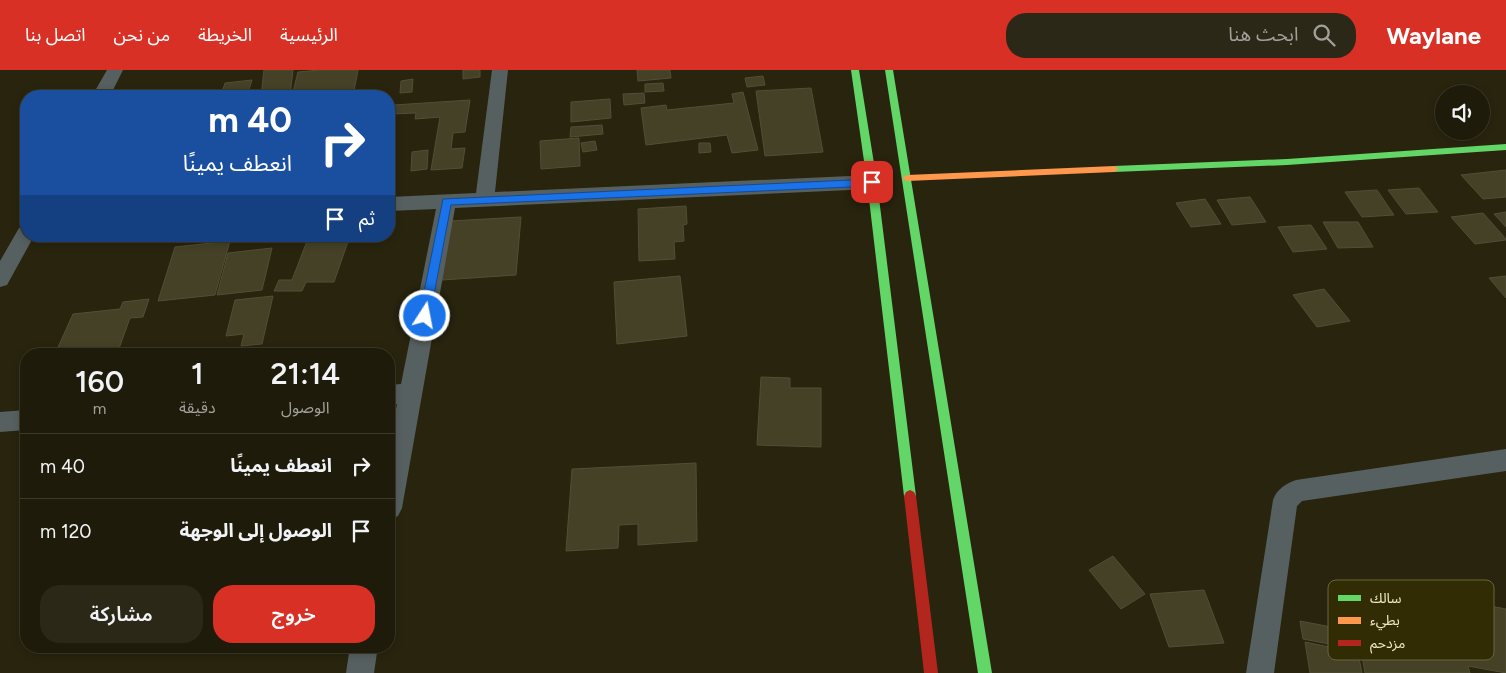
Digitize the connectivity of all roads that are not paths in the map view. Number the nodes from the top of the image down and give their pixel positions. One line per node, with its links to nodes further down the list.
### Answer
1 (115, 70): 5 (street)
2 (500, 70): 9 (street)
3 (855, 70): 8 (street)
4 (889, 70): 7 (street)
5 (104, 90)
6 (1506, 147): 7 (street)
7 (906, 178): 22 (street)
8 (872, 182): 9 (street); 21 (street)
9 (484, 199): 10 (street)
10 (447, 201): 11 (street); 14 (street)
11 (395, 204)
12 (21, 242): 13 (street)
13 (0, 279)
14 (399, 394): 17 (street)
15 (20, 420): 16 (street)
16 (0, 422)
17 (395, 440)
18 (1506, 460): 23 (street)
19 (363, 653): 20 (street)
20 (360, 673)
21 (931, 673)
22 (985, 673)
23 (1260, 673)

